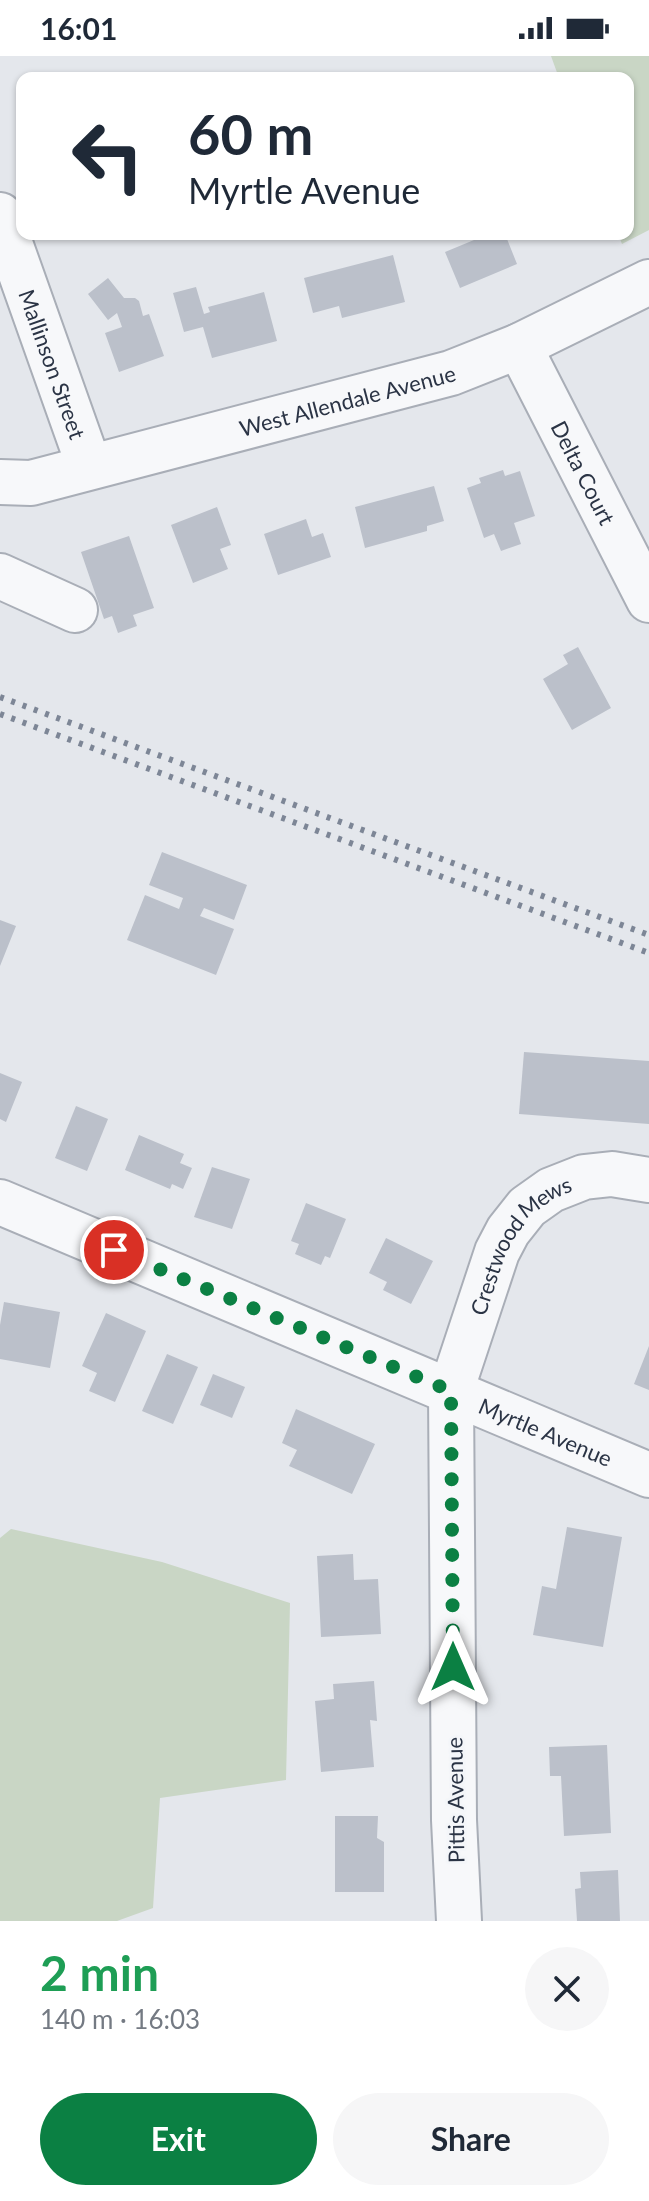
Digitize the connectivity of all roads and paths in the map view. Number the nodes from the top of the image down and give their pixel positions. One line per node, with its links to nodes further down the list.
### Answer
1 (0, 215): 4 (street, Mallinson Street)
2 (649, 282): 3 (street, West Allendale Avenue)
3 (519, 346): 4 (street, West Allendale Avenue); 7 (street, Delta Court)
4 (89, 466): 5 (street, West Allendale Avenue)
5 (16, 483)
6 (0, 576): 8 (street)
7 (649, 600)
8 (75, 610)
9 (649, 1180): 11 (street, Crestwood Mews)
10 (0, 1202): 11 (street, Myrtle Avenue)
11 (451, 1391): 12 (street, Myrtle Avenue); 13 (street, Pittis Avenue)
12 (649, 1475)
13 (459, 1921)

